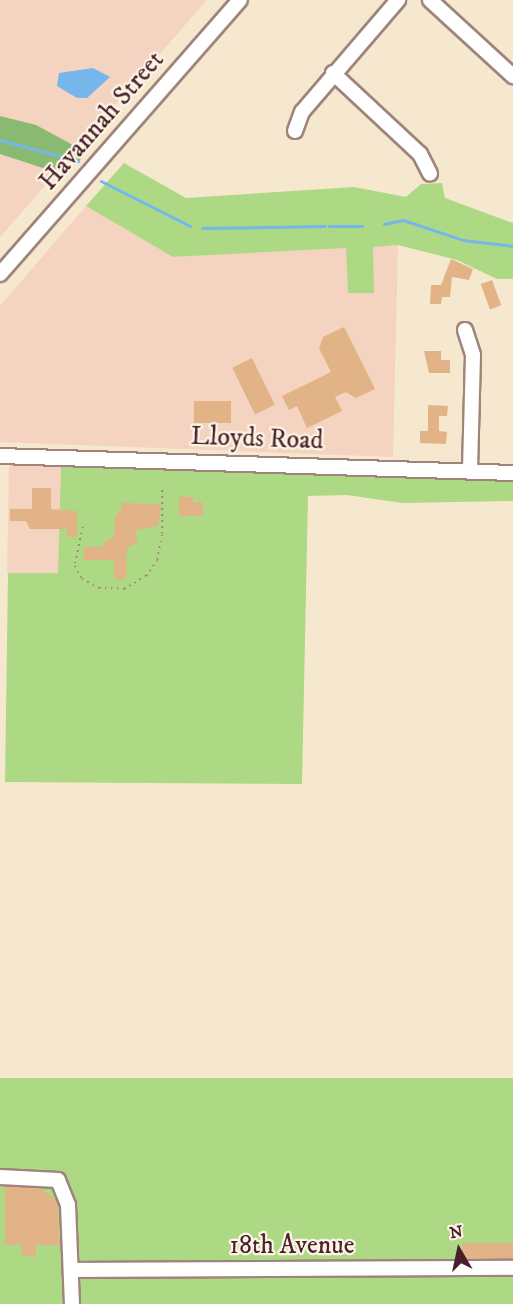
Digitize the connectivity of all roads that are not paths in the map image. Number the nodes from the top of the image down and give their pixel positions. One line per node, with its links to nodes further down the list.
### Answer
1 (240, 0): 8 (street, Havannah Street)
2 (398, 0): 4 (street)
3 (430, 0): 5 (street)
4 (333, 73): 6 (street); 7 (street)
5 (513, 76)
6 (295, 131)
7 (430, 174)
8 (0, 274)
9 (465, 330): 11 (street)
10 (0, 456): 11 (street, Lloyds Road)
11 (470, 470): 12 (street, Lloyds Road)
12 (513, 473)
13 (0, 1177): 15 (street)
14 (513, 1268): 15 (street, 18th Avenue)
15 (72, 1270): 16 (street)
16 (72, 1304)

